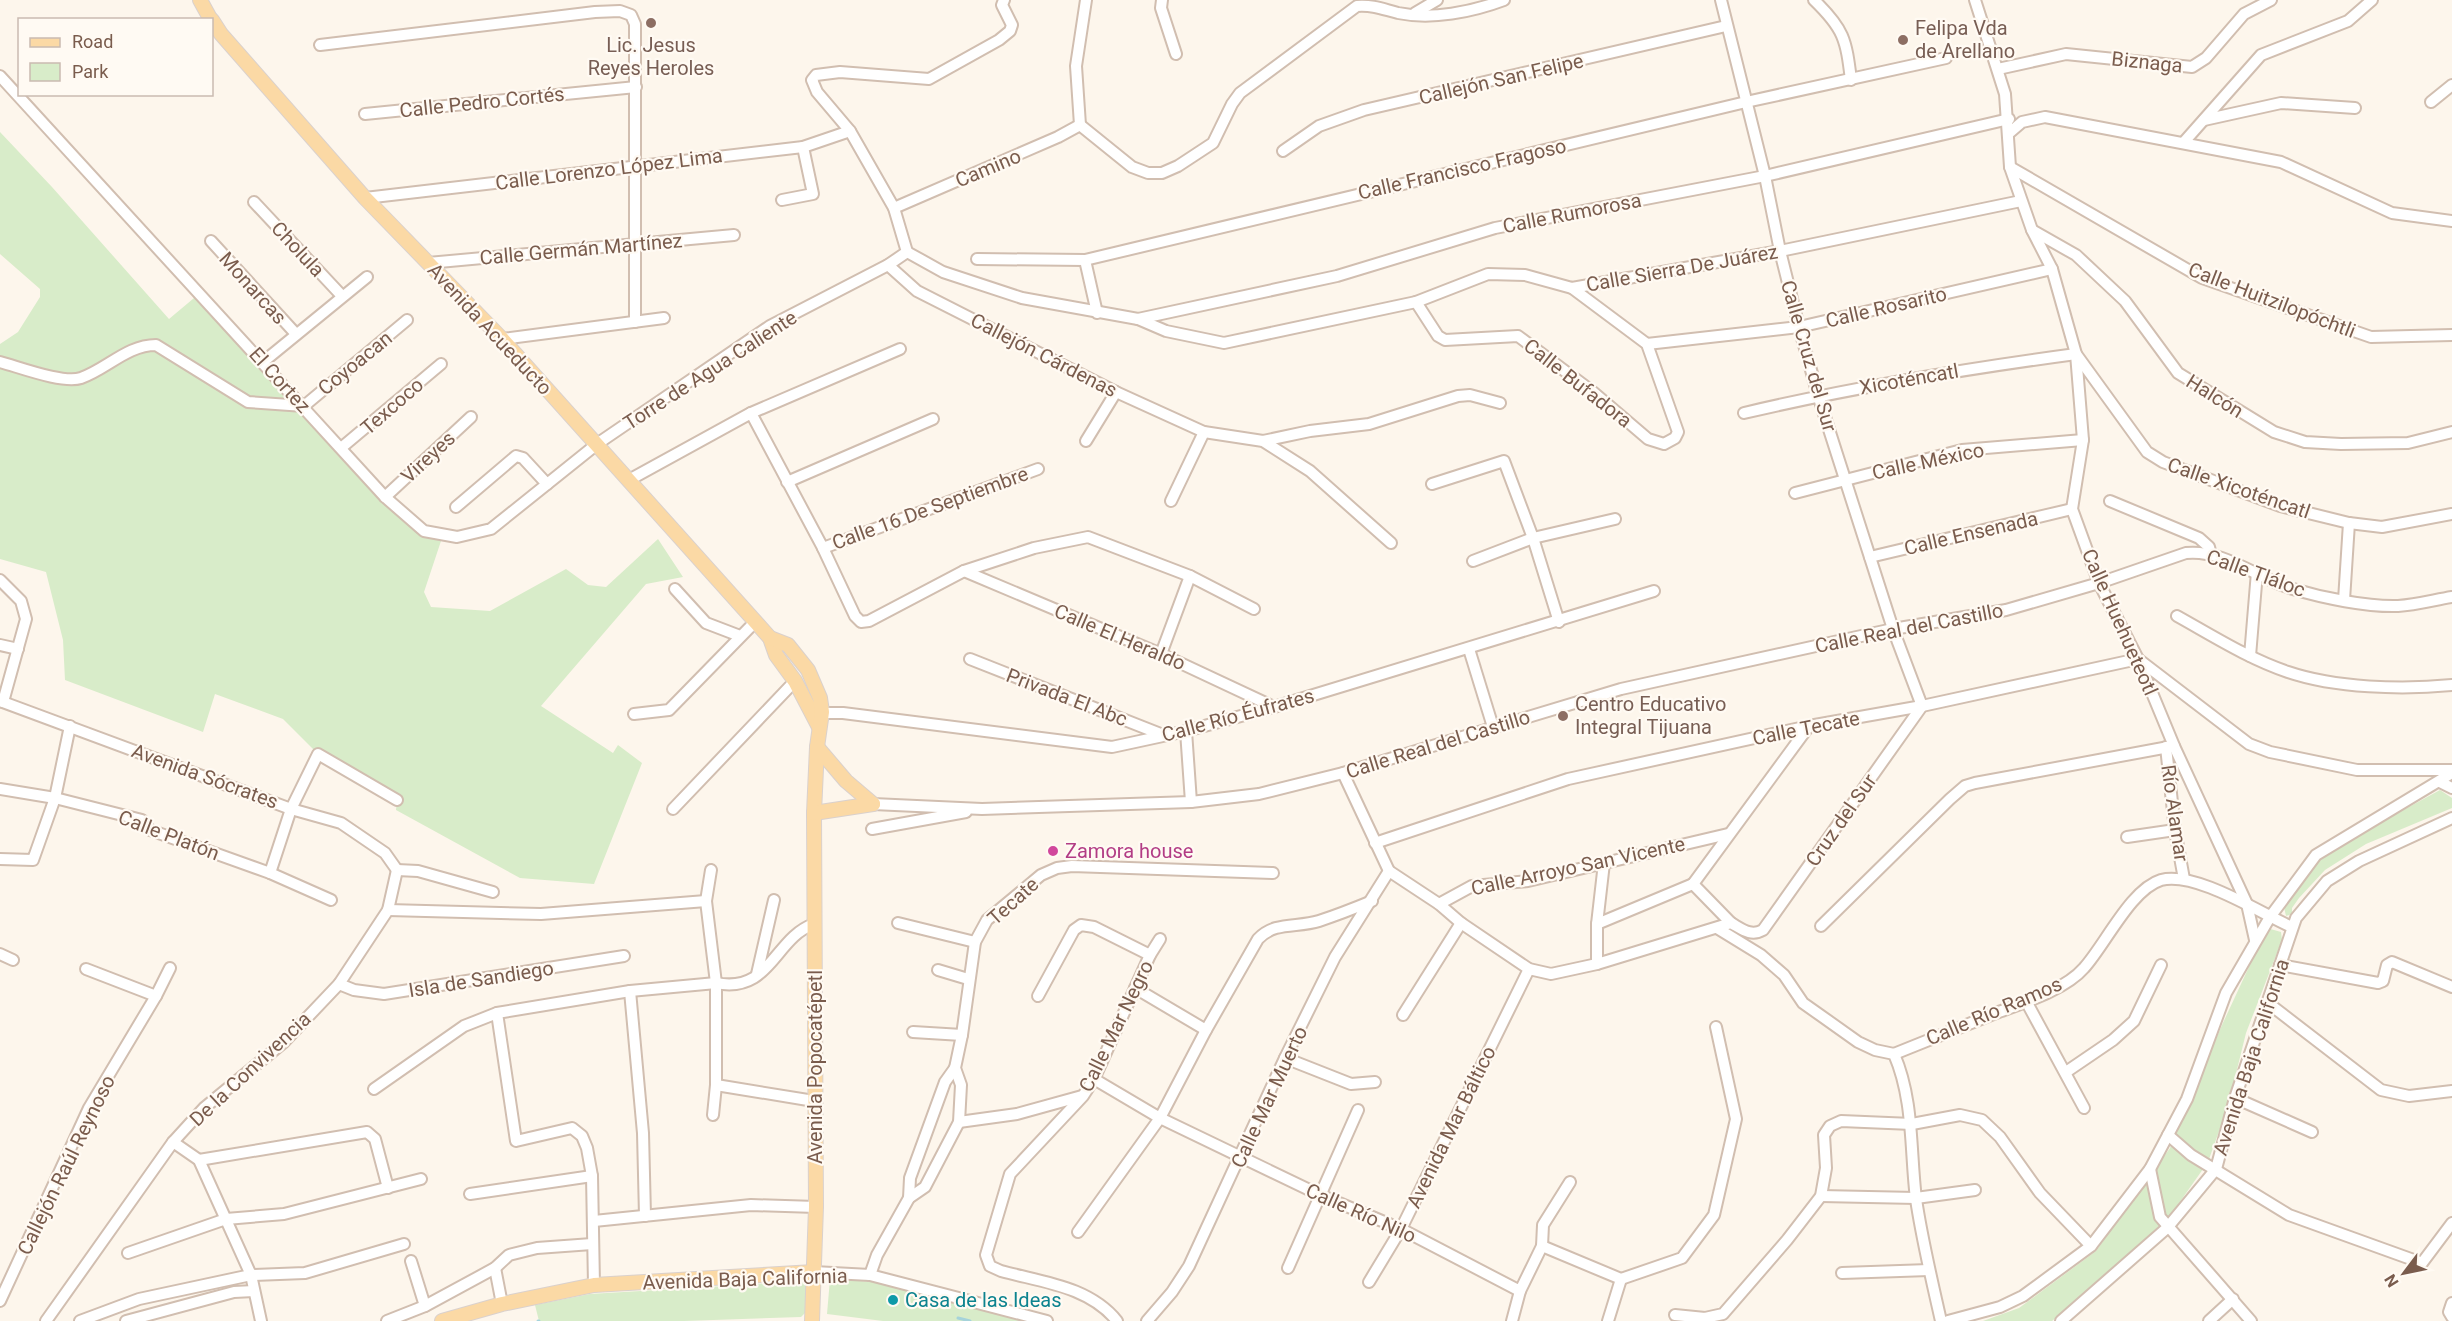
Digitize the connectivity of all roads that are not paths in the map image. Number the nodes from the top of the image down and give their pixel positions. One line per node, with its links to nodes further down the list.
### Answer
1 (200, 0): 15 (main road, Avenida Acueducto)
2 (595, 0): 13 (street)
3 (1004, 0): 35 (street)
4 (1086, 0): 34 (street)
5 (1162, 0): 19 (street)
6 (1437, 0): 14 (street)
7 (1504, 0): 14 (street)
8 (1721, 0): 17 (street, Calle Cruz del Sur)
9 (1814, 0): 23 (street)
10 (1975, 0): 21 (street, Calle Huehueteotl)
11 (2271, 0): 21 (street, Biznaga)
12 (2372, 0): 33 (street)
13 (595, 12): 18 (street); 25 (street)
14 (1412, 14): 34 (street)
15 (210, 18)
16 (213, 22): 43 (main road, Avenida Acueducto)
17 (1726, 26): 28 (street, Calle Cruz del Sur); 39 (street, Callejón San Felipe)
18 (320, 45)
19 (1176, 54)
20 (1946, 58): 23 (street, Calle Francisco Fragoso)
21 (1998, 69): 32 (street, Calle Huehueteotl)
22 (0, 76): 26 (street, El Cortez)
23 (1851, 80): 28 (street, Calle Francisco Fragoso)
24 (2452, 85): 29 (street)
25 (636, 87): 31 (street, Calle Pedro Cortés); 40 (street)
26 (18, 96)
27 (18, 96): 77 (street, El Cortez)
28 (1746, 102): 42 (street, Calle Cruz del Sur); 56 (street, Calle Francisco Fragoso)
29 (2431, 102)
30 (2355, 108): 33 (street)
31 (365, 114)
32 (2009, 119): 36 (street, Calle Huehueteotl); 42 (street, Calle Rumorosa)
33 (2204, 120): 37 (street)
34 (1080, 125): 47 (street, Camino)
35 (850, 131): 38 (street, Calle Lorenzo López Lima); 47 (street)
36 (2008, 134): 37 (street); 41 (street, Calle Huehueteotl)
37 (2184, 142): 48 (street)
38 (803, 147): 40 (street, Calle Lorenzo López Lima); 44 (street)
39 (1283, 150)
40 (634, 166): 43 (street, Calle Lorenzo López Lima); 52 (street)
41 (2010, 167): 45 (street, Calle Huehueteotl); 71 (street, Calle Huitzilopóchtli)
42 (1765, 176): 53 (street, Calle Cruz del Sur); 66 (street, Calle Rumorosa)
43 (366, 198): 57 (main road, Avenida Acueducto)
44 (782, 200)
45 (2021, 201): 49 (street, Calle Huehueteotl); 53 (street, Calle Sierra De Juárez)
46 (254, 202): 62 (street, Cholula)
47 (894, 208): 54 (street)
48 (2452, 221)
49 (2032, 230): 59 (street, Calle Huehueteotl); 88 (street, Halcón)
50 (734, 235): 52 (street, Calle Germán Martínez)
51 (211, 241): 70 (street, Monarcas)
52 (634, 245): 57 (street, Calle Germán Martínez); 68 (street)
53 (1780, 251): 61 (street, Calle Sierra De Juárez); 69 (street, Calle Cruz del Sur)
54 (906, 252): 58 (street); 64 (street)
55 (977, 259): 56 (street, Calle Francisco Fragoso)
56 (1085, 260): 64 (street)
57 (428, 263): 72 (main road, Avenida Acueducto)
58 (888, 265): 79 (street, Callejón Cárdenas); 92 (street, Torre de Agua Caliente)
59 (2052, 270): 69 (street, Calle Rosarito); 75 (street, Calle Huehueteotl)
60 (367, 277): 62 (street)
61 (1572, 288): 63 (street, Calle Sierra De Juárez); 73 (street)
62 (342, 296): 70 (street)
63 (1416, 302): 66 (street, Calle Sierra De Juárez); 73 (street, Calle Bufadora)
64 (1097, 313): 66 (street)
65 (663, 318): 68 (street)
66 (1138, 319)
67 (407, 320): 82 (street, Coyoacan)
68 (635, 322): 72 (street)
69 (1799, 327): 73 (street, Calle Rosarito); 80 (street, Calle Cruz del Sur)
70 (296, 334): 77 (street)
71 (2452, 335)
72 (502, 339): 92 (main road, Avenida Acueducto)
73 (1647, 344)
74 (900, 349): 84 (street)
75 (2076, 354): 80 (street, Xicoténcatl); 89 (street, Calle Huehueteotl); 108 (street, Calle Xicoténcatl)
76 (0, 362): 82 (street)
77 (264, 362): 82 (street, El Cortez)
78 (441, 364): 93 (street, Texcoco)
79 (1116, 392): 87 (street, Callejón Cárdenas); 90 (street)
80 (1818, 395): 83 (street, Xicoténcatl); 95 (street, Calle Cruz del Sur)
81 (1500, 403): 91 (street)
82 (304, 406): 93 (street, El Cortez)
83 (1744, 412)
84 (751, 413): 96 (street); 97 (street)
85 (471, 417): 101 (street, Vireyes)
86 (933, 419): 97 (street)
87 (1204, 432): 91 (street, Callejón Cárdenas); 102 (street)
88 (2452, 432)
89 (2083, 440): 95 (street, Calle México); 105 (street, Calle Huehueteotl)
90 (1086, 441)
91 (1263, 441): 110 (street, Callejón Cárdenas)
92 (597, 444): 96 (main road, Avenida Acueducto); 98 (street, El Cortez)
93 (341, 448): 101 (street, El Cortez)
94 (1038, 469): 111 (street, Calle 16 De Septiembre)
95 (1846, 479): 100 (street, Calle México); 113 (street, Calle Cruz del Sur)
96 (629, 480): 126 (main road, Avenida Acueducto)
97 (787, 482): 111 (street)
98 (547, 484): 101 (street, El Cortez); 104 (street)
99 (1432, 484): 109 (street)
100 (1795, 493)
101 (385, 497)
102 (1171, 501)
103 (2110, 501): 112 (street)
104 (456, 507)
105 (2072, 509): 113 (street, Calle Ensenada); 119 (street, Calle Huehueteotl)
106 (2452, 514): 108 (street, Calle Xicoténcatl)
107 (1615, 519): 109 (street)
108 (2349, 524): 123 (street)
109 (1533, 538): 114 (street); 127 (street)
110 (1391, 543)
111 (823, 548): 115 (street)
112 (2211, 555): 116 (street, Calle Tláloc); 119 (street, Calle Tláloc)
113 (1870, 557): 128 (street, Calle Cruz del Sur)
114 (1473, 561)
115 (964, 571): 117 (street); 134 (street, Calle El Heraldo)
116 (2257, 572): 123 (street, Calle Tláloc); 135 (street)
117 (1190, 576): 124 (street); 134 (street)
118 (0, 580): 132 (street)
119 (2099, 583): 128 (street, Calle Real del Castillo); 137 (street, Calle Huehueteotl)
120 (675, 589): 129 (street)
121 (1653, 591): 127 (street, Calle Río Éufrates)
122 (2452, 597): 123 (street, Calle Tláloc)
123 (2344, 600)
124 (1254, 609)
125 (2177, 616): 135 (street)
126 (756, 622): 129 (street); 130 (main road, Avenida Acueducto)
127 (1559, 622): 133 (street, Calle Río Éufrates)
128 (1893, 629): 141 (street, Calle Cruz del Sur); 147 (street, Calle Real del Castillo)
129 (740, 636): 144 (street)
130 (770, 638): 138 (main road, Avenida Acueducto); 143 (main road, Avenida Acueducto)
131 (0, 645): 132 (street)
132 (18, 649): 140 (street)
133 (1468, 649): 142 (street, Calle Río Éufrates); 147 (street)
134 (1161, 654): 142 (street, Calle El Heraldo)
135 (2250, 656): 139 (street)
136 (970, 659): 149 (street, Privada El Abc)
137 (2138, 659): 141 (street, Calle Tecate); 150 (street, Calle Huehueteotl); 152 (street)
138 (795, 681): 143 (main road, Avenida Acueducto); 162 (street)
139 (2452, 685)
140 (2, 702): 145 (street, Avenida Sócrates)
141 (1922, 706): 146 (street, Calle Tecate); 191 (street, Cruz del Sur)
142 (1274, 707): 148 (street, Calle Río Éufrates)
143 (816, 712): 149 (street, Calle Río Éufrates); 151 (main road, Avenida Acueducto)
144 (634, 714)
145 (70, 726): 157 (street); 161 (street, Avenida Sócrates)
146 (1809, 726): 168 (street); 170 (street, Calle Tecate)
147 (1493, 727): 153 (street, Calle Real del Castillo)
148 (1186, 731): 149 (street, Calle Río Éufrates); 159 (street)
149 (1164, 735)
150 (2170, 746): 167 (street, Río Alamar); 186 (street, Calle Huehueteotl); 194 (street)
151 (817, 747): 160 (main road); 164 (main road, Avenida Acueducto)
152 (2452, 771): 154 (street, Avenida Baja California)
153 (1343, 773): 159 (street, Calle Real del Castillo); 170 (street)
154 (2440, 782): 156 (street); 188 (street, Avenida Baja California)
155 (0, 789): 157 (street, Calle Platón)
156 (2452, 789)
157 (55, 798): 171 (street); 176 (street, Calle Platón)
158 (397, 800): 161 (street)
159 (1191, 802): 163 (street, Calle Real del Castillo)
160 (873, 804): 163 (street, Calle Real del Castillo); 164 (main road)
161 (291, 808): 173 (street, Avenida Sócrates); 176 (street)
162 (673, 809)
163 (982, 809): 166 (street)
164 (814, 813): 192 (main road, Avenida Popocatépetl)
165 (2452, 818): 195 (street, Avenida Baja California)
166 (872, 829)
167 (2175, 830): 169 (street); 178 (street, Río Alamar)
168 (1728, 834): 172 (street, Calle Arroyo San Vicente); 179 (street)
169 (2127, 837)
170 (1375, 843): 175 (street)
171 (0, 858)
172 (1604, 862): 185 (street, Calle Arroyo San Vicente); 193 (street)
173 (397, 870): 180 (street); 187 (street, De la Convivencia)
174 (711, 870): 183 (street)
175 (1389, 871): 184 (street, Calle Mar Muerto); 185 (street)
176 (270, 873): 181 (street, Calle Platón)
177 (1273, 873): 199 (street, Tecate)
178 (2184, 879): 186 (street, Calle Río Ramos); 220 (street, Calle Río Ramos)
179 (1693, 884): 191 (street); 193 (street)
180 (493, 892)
181 (331, 900)
182 (774, 900): 211 (street)
183 (705, 901): 187 (street); 213 (street)
184 (1372, 901): 225 (street); 229 (street, Calle Mar Muerto)
185 (1438, 903): 189 (street)
186 (2247, 904): 188 (street, Calle Río Ramos); 198 (street, Calle Huehueteotl)
187 (388, 910): 214 (street, De la Convivencia)
188 (2270, 917): 195 (street, Calle Río Ramos); 198 (street, Avenida Baja California)
189 (1461, 922): 209 (street); 223 (street)
190 (898, 923): 199 (street)
191 (1731, 923): 196 (street)
192 (814, 924): 211 (street); 239 (main road, Avenida Popocatépetl)
193 (1597, 924): 204 (street)
194 (1821, 926)
195 (2292, 927): 206 (street, Avenida Baja California)
196 (1717, 928): 204 (street); 228 (street)
197 (1160, 939): 201 (street, Calle Mar Negro)
198 (2255, 940): 247 (street, Avenida Baja California)
199 (975, 942): 212 (street)
200 (0, 954): 203 (street)
201 (1150, 955): 216 (street, Calle Mar Negro); 219 (street)
202 (624, 956): 214 (street, Isla de Sandiego)
203 (13, 960)
204 (1597, 964): 209 (street)
205 (2161, 965): 231 (street)
206 (2280, 965): 215 (street); 221 (street, Avenida Baja California)
207 (170, 968): 218 (street, Callejón Raúl Reynoso)
208 (86, 969): 218 (street)
209 (1529, 969): 269 (street, Avenida Mar Báltico)
210 (938, 970): 212 (street)
211 (757, 974): 213 (street)
212 (968, 979): 227 (street)
213 (716, 983): 217 (street); 234 (street)
214 (339, 984): 248 (street, De la Convivencia)
215 (2452, 987)
216 (1135, 988): 225 (street); 232 (street, Calle Mar Negro)
217 (630, 991): 222 (street); 264 (street)
218 (156, 996): 290 (street, Callejón Raúl Reynoso)
219 (1038, 996)
220 (2026, 1001): 228 (street, Calle Río Ramos); 231 (street)
221 (2268, 1003): 236 (street); 238 (street, Avenida Baja California)
222 (497, 1013): 235 (street); 253 (street)
223 (1403, 1015)
224 (1716, 1027): 284 (street)
225 (1206, 1030): 243 (street)
226 (913, 1032): 227 (street)
227 (962, 1035): 230 (street)
228 (1894, 1053): 245 (street)
229 (1285, 1058): 233 (street); 249 (street, Calle Mar Muerto)
230 (955, 1068): 244 (street); 261 (street)
231 (2066, 1072): 240 (street)
232 (1094, 1079): 237 (street, Calle Mar Negro); 243 (street, Calle Río Nilo)
233 (1375, 1082)
234 (716, 1085): 239 (street); 242 (street)
235 (374, 1089)
236 (2452, 1091)
237 (1083, 1096): 244 (street); 304 (street, Calle Mar Negro)
238 (2235, 1098): 246 (street); 251 (street, Avenida Baja California)
239 (814, 1101): 263 (main road, Avenida Popocatépetl)
240 (2084, 1108)
241 (1358, 1110): 259 (street)
242 (713, 1115)
243 (1160, 1118): 249 (street, Calle Río Nilo); 270 (street)
244 (959, 1122): 261 (street)
245 (1912, 1124): 260 (street); 262 (street); 274 (street)
246 (2312, 1132)
247 (2168, 1135): 251 (street); 252 (street, Avenida Baja California)
248 (173, 1142): 250 (street); 296 (street, De la Convivencia)
249 (1240, 1158): 259 (street, Calle Río Nilo); 305 (street, Calle Mar Muerto)
250 (199, 1160): 256 (street); 265 (street)
251 (2216, 1169): 267 (street); 268 (street, Avenida Baja California)
252 (2150, 1170): 268 (street); 274 (street, Avenida Baja California)
253 (592, 1176): 258 (street); 266 (street)
254 (421, 1179): 256 (street)
255 (1570, 1182): 273 (street)
256 (388, 1188): 265 (street)
257 (1975, 1190): 262 (street)
258 (470, 1194)
259 (1320, 1195): 269 (street, Calle Río Nilo); 278 (street)
260 (1821, 1196): 262 (street); 294 (street)
261 (909, 1198): 283 (street)
262 (1916, 1198): 279 (street)
263 (816, 1207): 264 (street); 280 (main road, Avenida Popocatépetl)
264 (645, 1216): 266 (street)
265 (226, 1220): 275 (street); 282 (street)
266 (594, 1221): 272 (street)
267 (2452, 1223)
268 (2167, 1228): 289 (street); 310 (street, Avenida Baja California)
269 (1401, 1229): 285 (street, Avenida Mar Báltico); 288 (street, Calle Río Nilo)
270 (1078, 1232)
271 (404, 1244): 282 (street)
272 (592, 1244): 277 (street); 286 (street)
273 (1542, 1246): 284 (street); 288 (street)
274 (2091, 1246): 309 (street, Avenida Baja California)
275 (128, 1253)
276 (411, 1261): 293 (street)
277 (495, 1268): 292 (street); 293 (street)
278 (1288, 1268)
279 (1929, 1270): 281 (street); 308 (street)
280 (814, 1272): 283 (street, Avenida Baja California); 286 (main road, Avenida Baja California); 302 (main road, Avenida Popocatépetl)
281 (1842, 1272)
282 (250, 1275): 287 (street); 297 (street)
283 (870, 1275): 303 (street, Avenida Baja California)
284 (1621, 1280): 307 (street)
285 (1370, 1282)
286 (594, 1286): 292 (main road, Avenida Baja California)
287 (254, 1291): 298 (street); 299 (street)
288 (1520, 1291): 306 (street)
289 (2233, 1299): 311 (street); 312 (street)
290 (0, 1301)
291 (2452, 1303): 295 (street)
292 (502, 1304): 301 (main road, Avenida Baja California)
293 (425, 1306): 300 (street)
294 (1675, 1315)
295 (2452, 1317)
296 (46, 1321)
297 (80, 1321)
298 (126, 1321)
299 (261, 1321)
300 (387, 1321)
301 (442, 1321)
302 (812, 1321)
303 (1047, 1321)
304 (1117, 1321)
305 (1148, 1321)
306 (1512, 1321)
307 (1608, 1321)
308 (1941, 1321)
309 (1948, 1321)
310 (2061, 1321)
311 (2209, 1321)
312 (2251, 1321)

